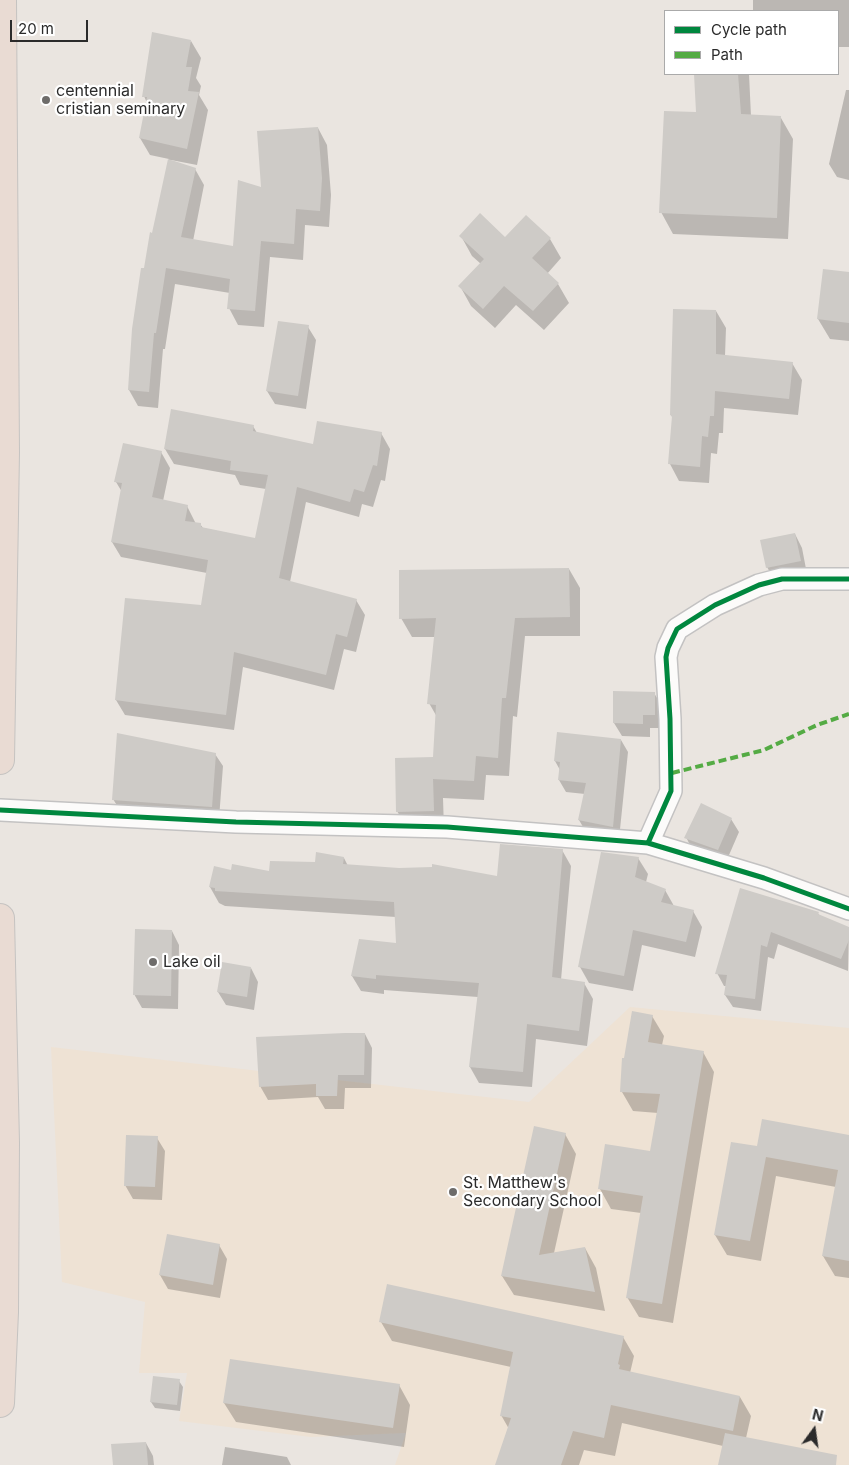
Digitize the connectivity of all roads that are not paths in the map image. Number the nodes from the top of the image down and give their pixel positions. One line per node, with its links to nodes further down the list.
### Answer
1 (2, 0): 2 (highway)
2 (3, 451): 4 (highway)
3 (849, 579): 6 (street)
4 (0, 760)
5 (0, 810): 6 (street)
6 (648, 843): 7 (street)
7 (849, 909)
8 (0, 918): 9 (highway)
9 (0, 1404)

